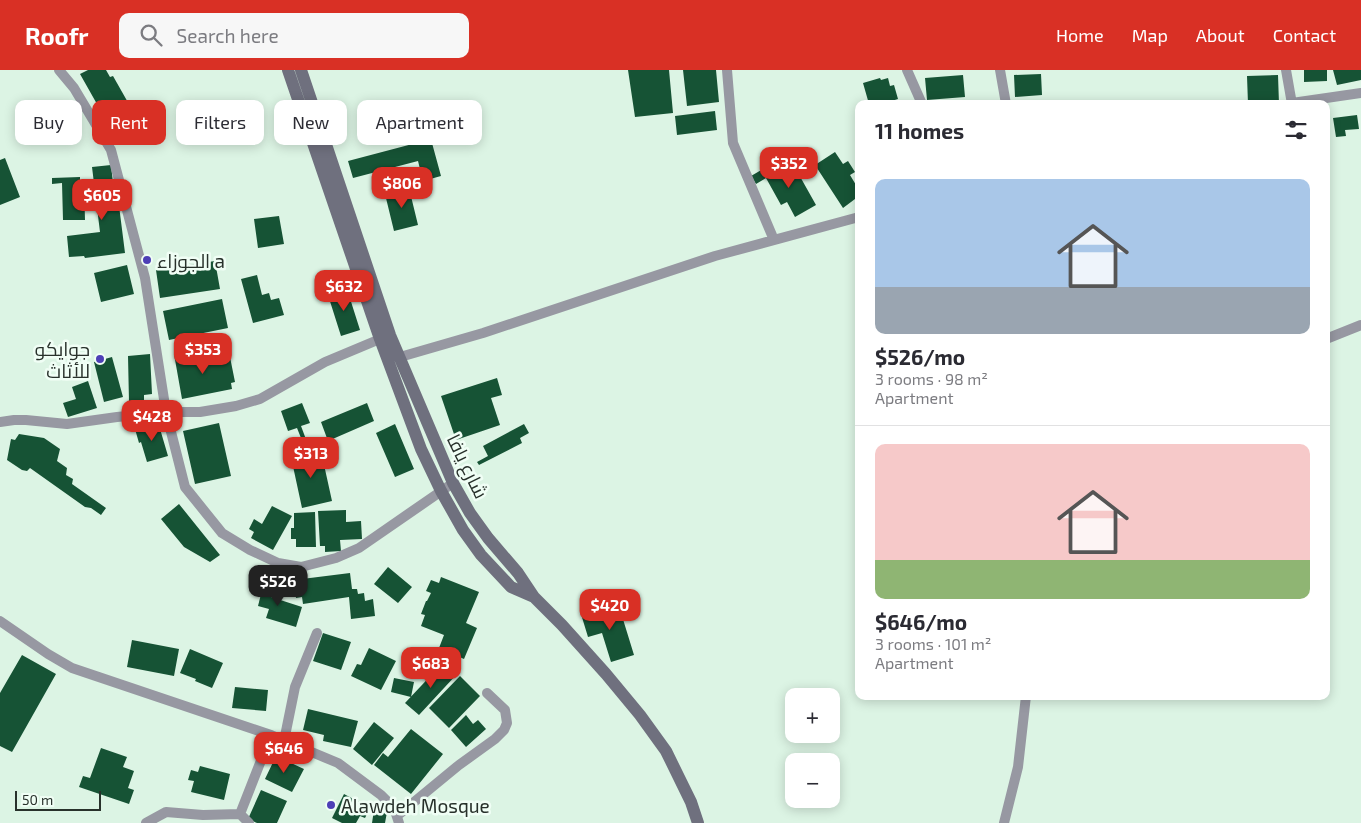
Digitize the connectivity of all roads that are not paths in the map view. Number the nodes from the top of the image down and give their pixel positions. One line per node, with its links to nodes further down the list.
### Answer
1 (59, 70): 19 (street)
2 (288, 70): 17 (street)
3 (301, 70): 18 (street, شارع يافا)
4 (727, 70): 14 (street)
5 (907, 70): 9 (street)
6 (1000, 70): 10 (street)
7 (1286, 70): 11 (street)
8 (1361, 93): 12 (street)
9 (920, 100)
10 (1005, 100)
11 (1291, 100)
12 (1317, 100)
13 (855, 218): 14 (street)
14 (774, 240): 18 (street)
15 (1361, 325): 16 (street)
16 (1330, 337)
17 (380, 340): 19 (street); 22 (street)
18 (400, 357): 21 (street, شارع يافا)
19 (166, 412): 20 (street); 22 (street)
20 (0, 422)
21 (453, 483): 22 (street); 23 (street, شارع يافا)
22 (441, 491): 23 (street)
23 (534, 597): 34 (street, شارع يافا)
24 (0, 621): 28 (street)
25 (317, 633): 29 (street)
26 (487, 693): 31 (street)
27 (1026, 700): 35 (street)
28 (270, 735): 29 (street); 30 (street)
29 (284, 741): 31 (street)
30 (240, 814): 32 (street); 33 (street)
31 (398, 819)
32 (146, 823)
33 (249, 823)
34 (698, 823)
35 (1004, 823)

